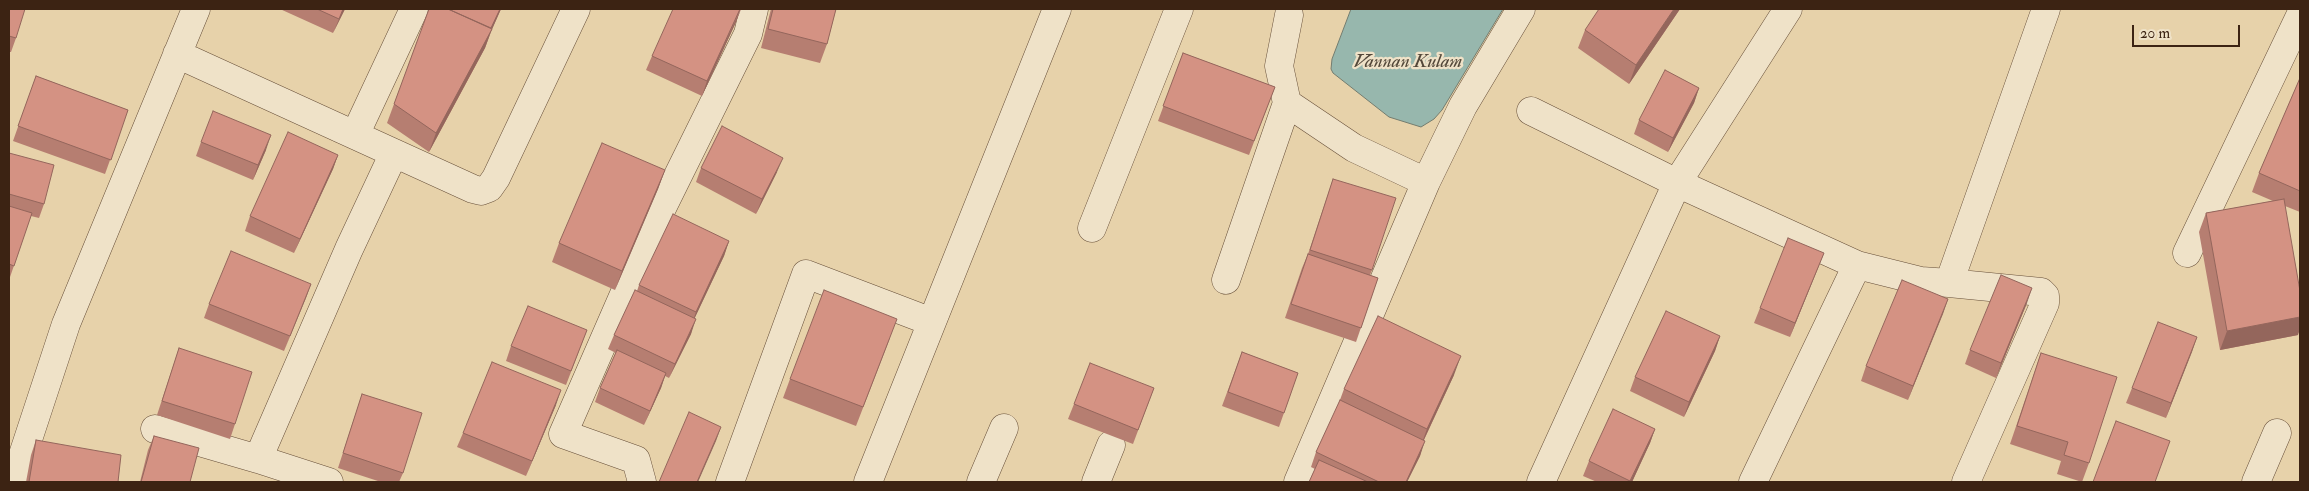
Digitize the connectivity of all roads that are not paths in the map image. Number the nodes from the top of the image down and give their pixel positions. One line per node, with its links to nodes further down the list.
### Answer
1 (196, 9): 12 (street)
2 (414, 9): 15 (street)
3 (576, 9): 16 (street)
4 (754, 9): 32 (street)
5 (1057, 9): 24 (street)
6 (1179, 9): 19 (street)
7 (1521, 9): 17 (street)
8 (1788, 9): 18 (street)
9 (2046, 9): 23 (street)
10 (1284, 11): 13 (street)
11 (2300, 16): 20 (street)
12 (177, 54): 15 (street); 30 (street)
13 (1287, 104): 17 (street); 22 (street)
14 (1531, 111): 18 (street)
15 (355, 135): 16 (street)
16 (394, 153): 29 (street)
17 (1426, 182): 37 (street)
18 (1677, 183): 21 (street); 38 (street)
19 (1092, 228)
20 (2187, 252)
21 (1857, 265): 23 (street); 39 (street)
22 (1226, 280)
23 (1949, 283): 40 (street)
24 (932, 322): 33 (street); 34 (street)
25 (1004, 428): 35 (street)
26 (155, 429): 29 (street)
27 (2277, 434): 41 (street)
28 (1111, 446): 36 (street)
29 (258, 459): 31 (street)
30 (14, 482)
31 (329, 482)
32 (642, 482)
33 (730, 482)
34 (868, 482)
35 (982, 482)
36 (1096, 482)
37 (1298, 482)
38 (1541, 482)
39 (1753, 482)
40 (1966, 482)
41 (2256, 482)

